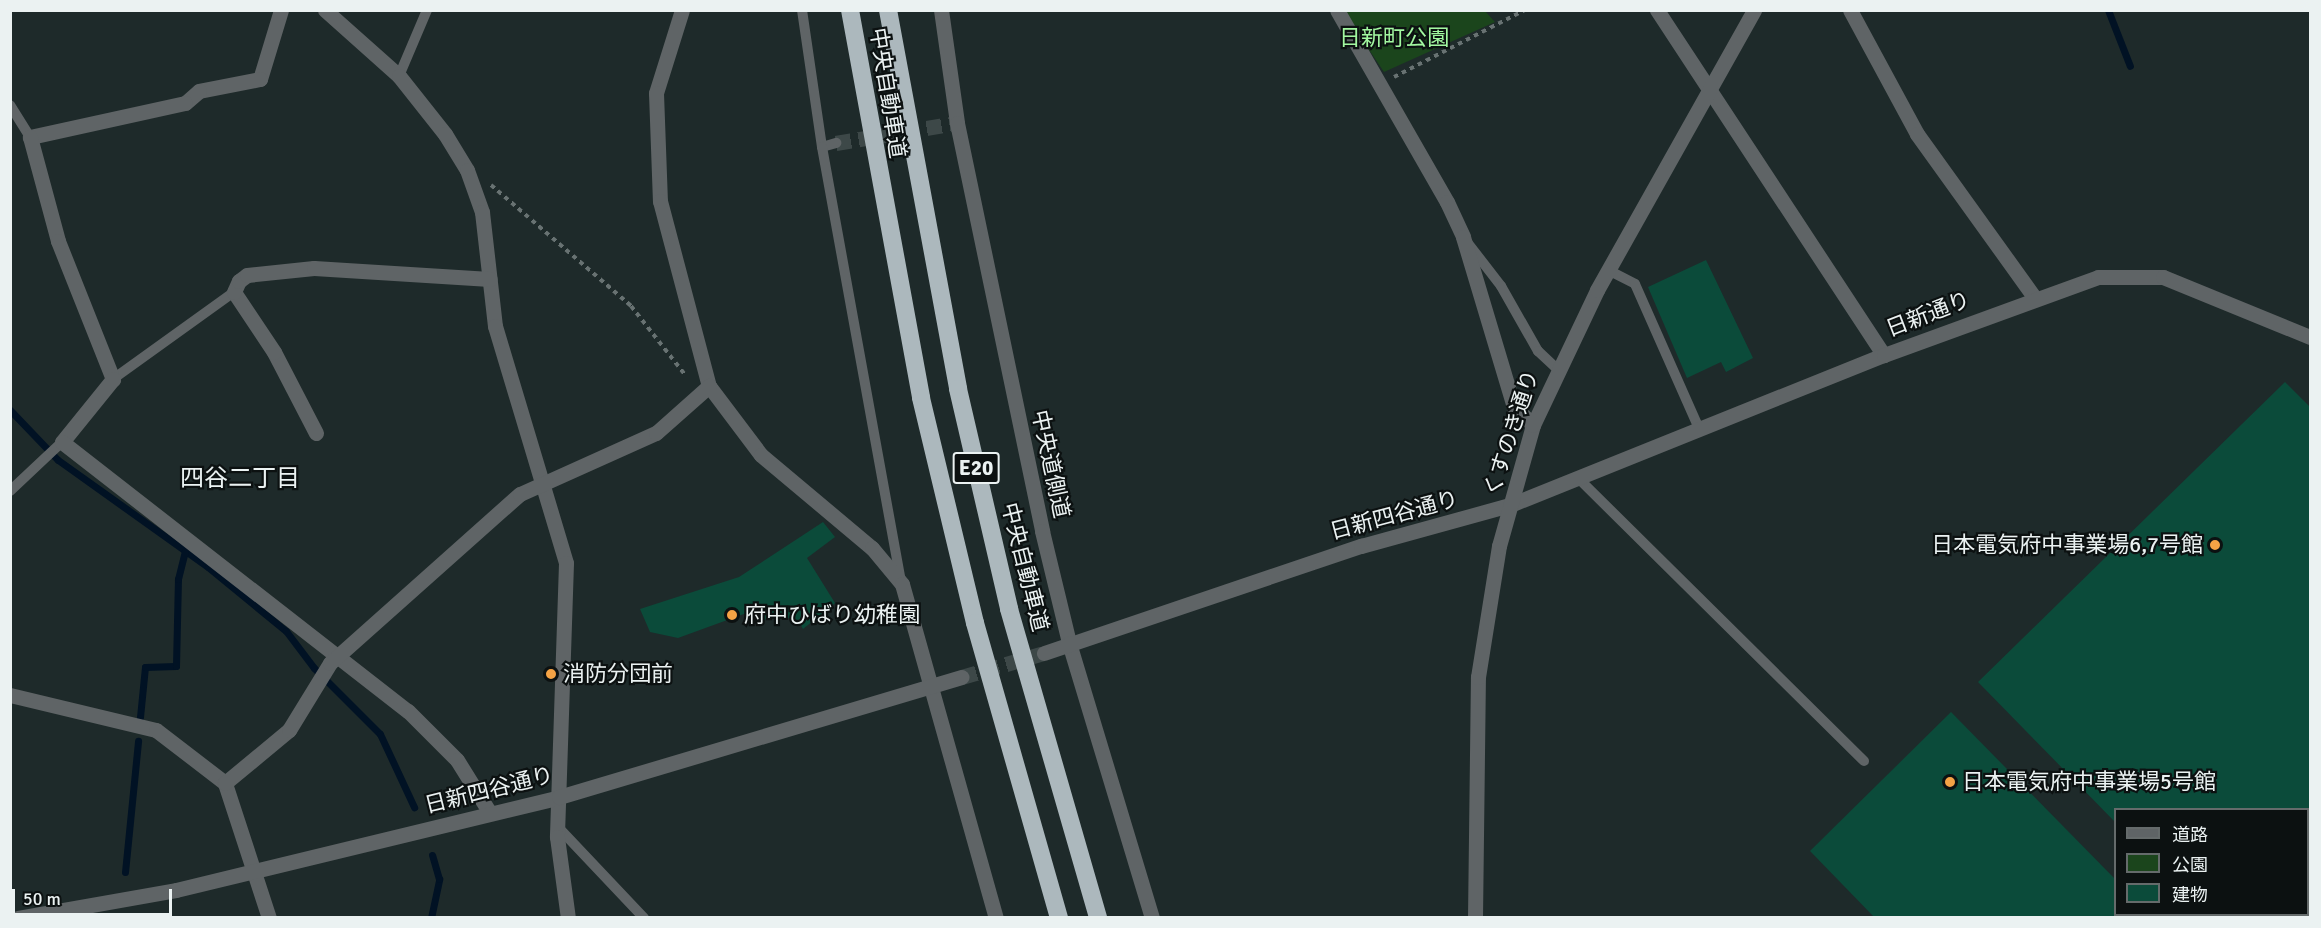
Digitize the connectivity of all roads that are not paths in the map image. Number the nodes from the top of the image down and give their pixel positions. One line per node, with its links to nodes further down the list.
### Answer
1 (281, 10): 16 (street)
2 (325, 10): 13 (street)
3 (427, 10): 13 (lane)
4 (682, 10): 28 (street)
5 (802, 10): 18 (lane)
6 (850, 10): 55 (highway, 中央自動車道 / E20, bridge)
7 (888, 10): 56 (highway, 中央自動車道 / E20, bridge)
8 (941, 10): 38 (street, 中央道側道)
9 (1337, 10): 19 (street)
10 (1657, 10): 14 (street, 日新通り)
11 (1754, 10): 14 (street, くすのき通り)
12 (1850, 10): 23 (street)
13 (399, 76): 21 (street)
14 (1709, 90): 20 (street, くすのき通り); 25 (street, 日新通り)
15 (10, 105): 16 (lane)
16 (30, 137): 27 (street)
17 (836, 143): 18 (lane)
18 (822, 147): 37 (lane)
19 (1463, 237): 26 (lane); 29 (street)
20 (1608, 270): 26 (street, くすのき通り); 30 (lane)
21 (490, 279): 22 (street); 34 (street)
22 (234, 292): 27 (lane); 31 (street)
23 (2035, 298): 24 (street, 日新通り); 25 (street, 日新通り)
24 (2310, 337)
25 (1884, 355): 30 (street, 日新四谷通り)
26 (1556, 368): 29 (street, くすのき通り)
27 (113, 379): 32 (street)
28 (709, 386): 34 (street); 37 (street)
29 (1533, 424): 36 (street, くすのき通り)
30 (1700, 431): 33 (street, 日新四谷通り)
31 (316, 433)
32 (62, 442): 35 (lane); 40 (street)
33 (1579, 479): 36 (street, 日新四谷通り); 44 (lane)
34 (544, 482): 40 (street); 46 (street)
35 (10, 491)
36 (1510, 505): 38 (street, 日新四谷通り); 58 (street, くすのき通り)
37 (902, 584): 42 (street)
38 (1069, 643): 39 (street, 日新四谷通り); 57 (street, 中央道側道)
39 (1044, 653)
40 (334, 659): 45 (street); 47 (street)
41 (963, 677): 42 (street, 日新四谷通り)
42 (932, 686): 46 (street, 日新四谷通り); 54 (street)
43 (10, 695): 45 (street)
44 (1864, 761)
45 (225, 783): 49 (street)
46 (559, 797): 47 (street, 日新四谷通り); 48 (street)
47 (490, 813): 49 (street, 日新四谷通り)
48 (557, 826): 52 (street); 53 (lane)
49 (255, 872): 50 (street, 日新四谷通り); 51 (street)
50 (18, 918)
51 (268, 918)
52 (568, 918)
53 (645, 918)
54 (996, 918)
55 (1059, 918)
56 (1098, 918)
57 (1152, 918)
58 (1475, 918)

